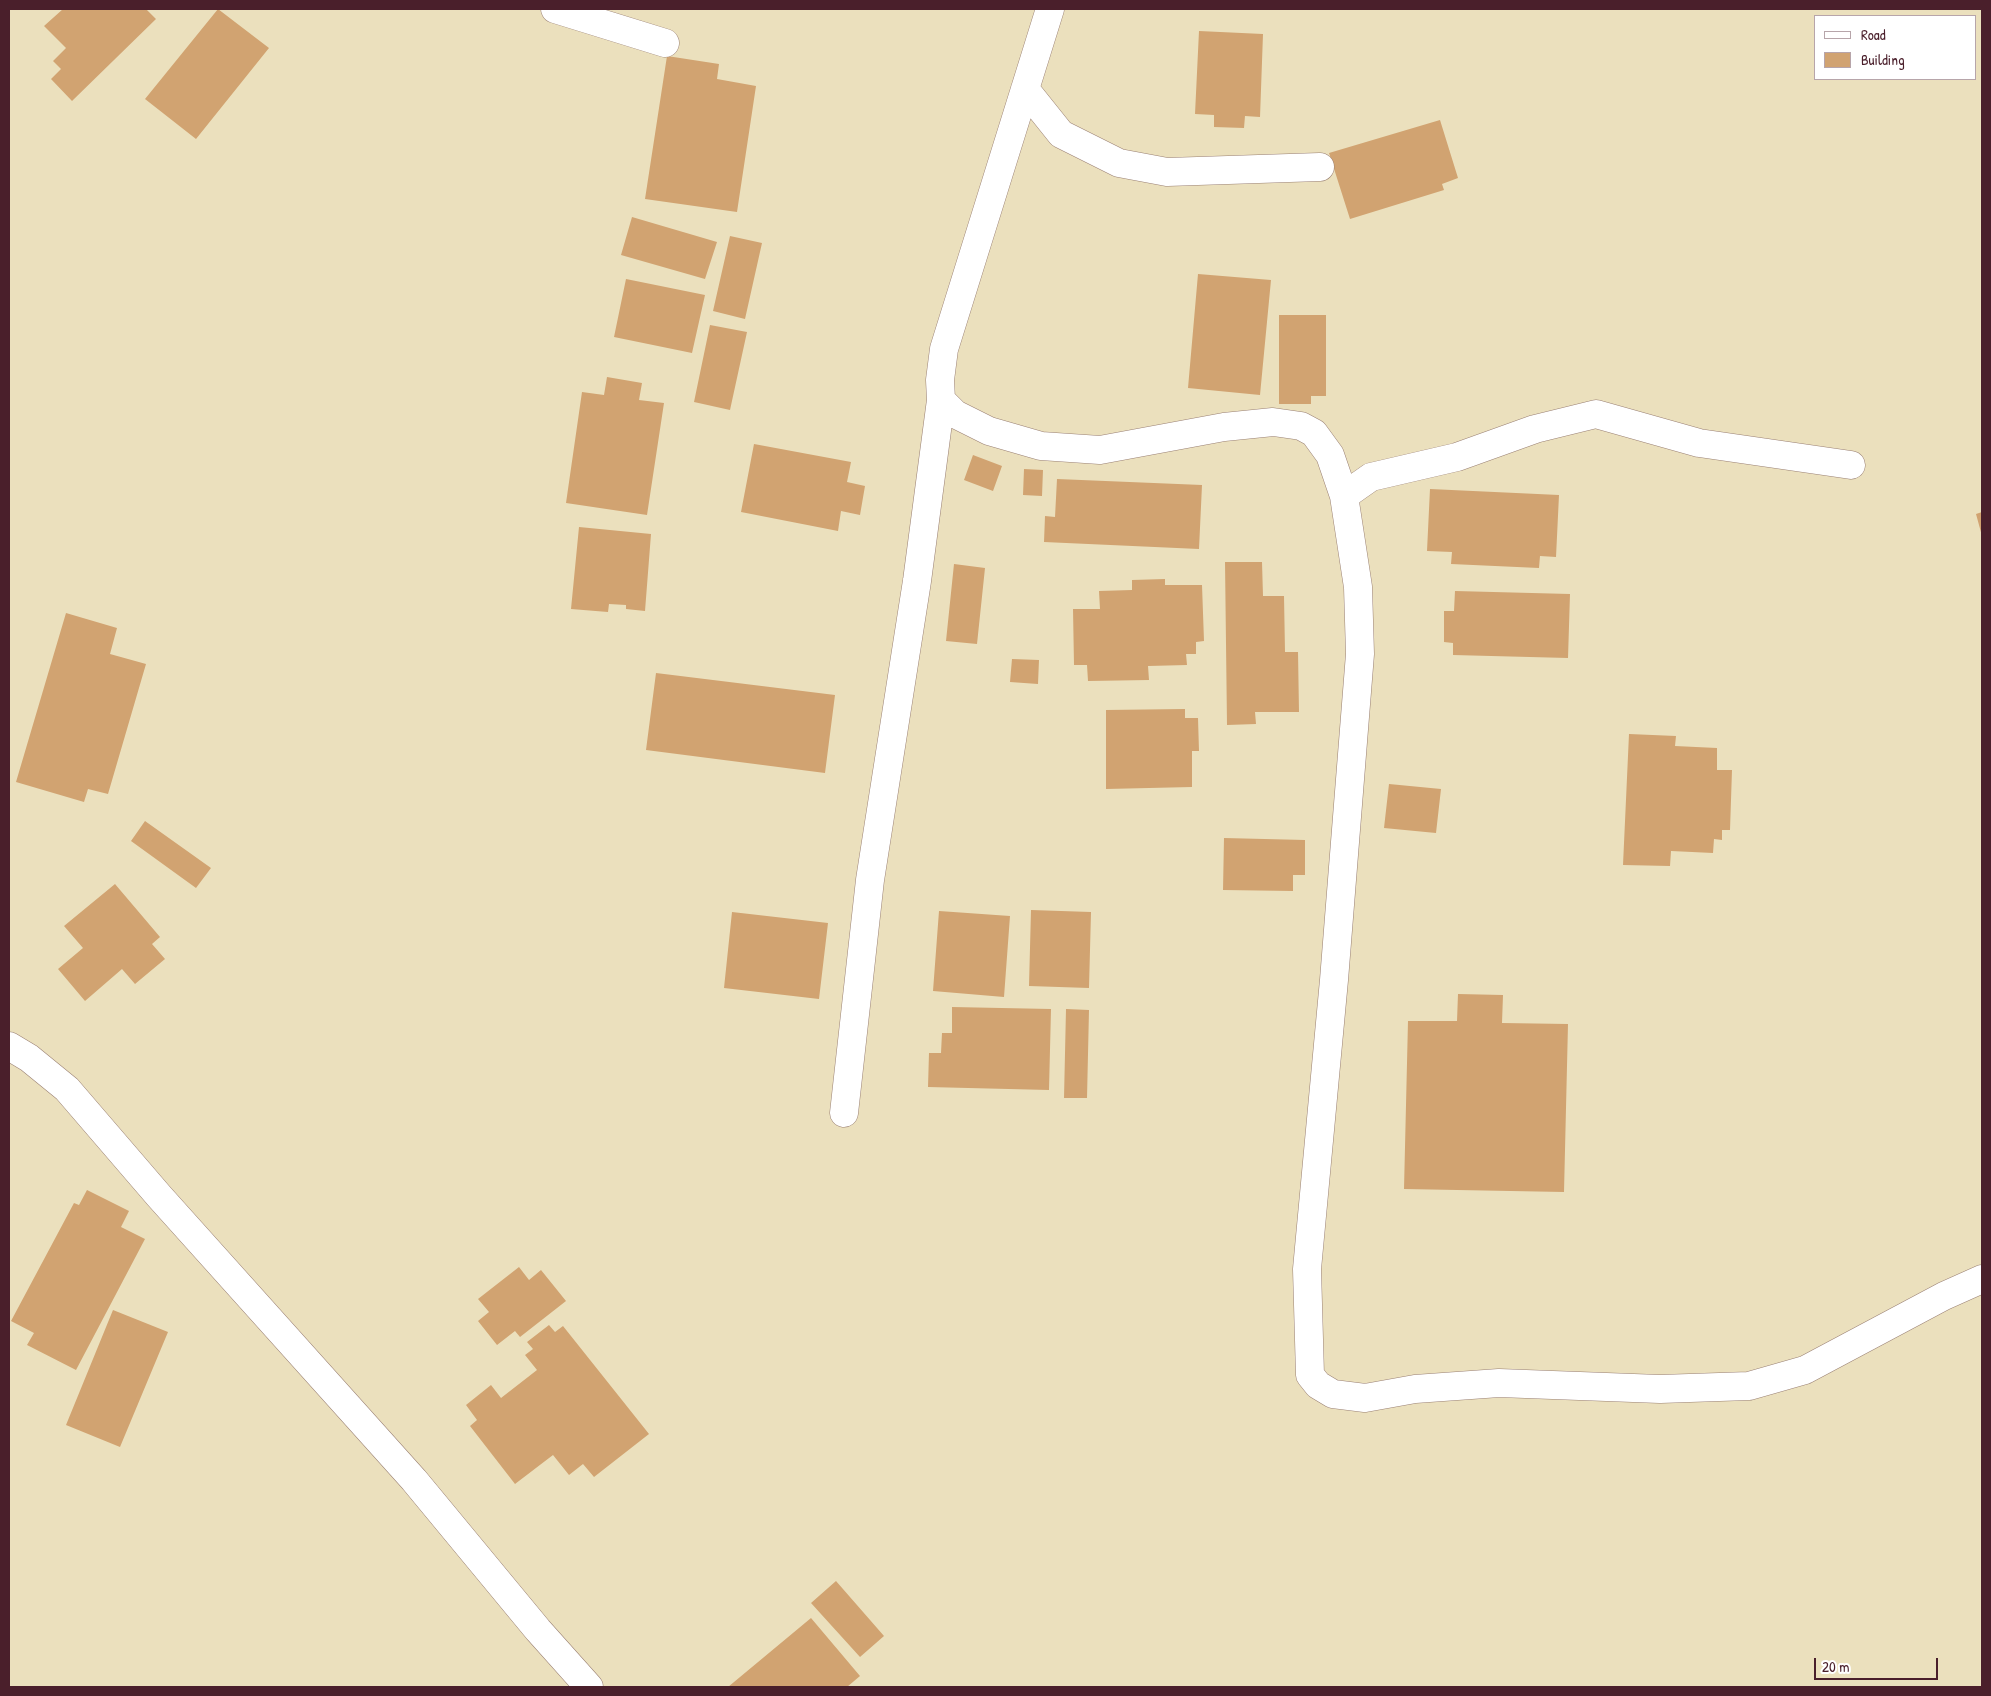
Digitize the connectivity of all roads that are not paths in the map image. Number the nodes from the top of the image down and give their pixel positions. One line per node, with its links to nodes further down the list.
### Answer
1 (555, 9): 3 (street)
2 (1050, 9): 4 (street)
3 (665, 43)
4 (1025, 89): 5 (street); 6 (street)
5 (1320, 167)
6 (941, 400): 8 (street); 10 (street)
7 (1851, 465): 8 (street)
8 (1344, 496): 11 (street)
9 (9, 1046): 12 (street)
10 (844, 1113)
11 (1982, 1278)
12 (589, 1687)

